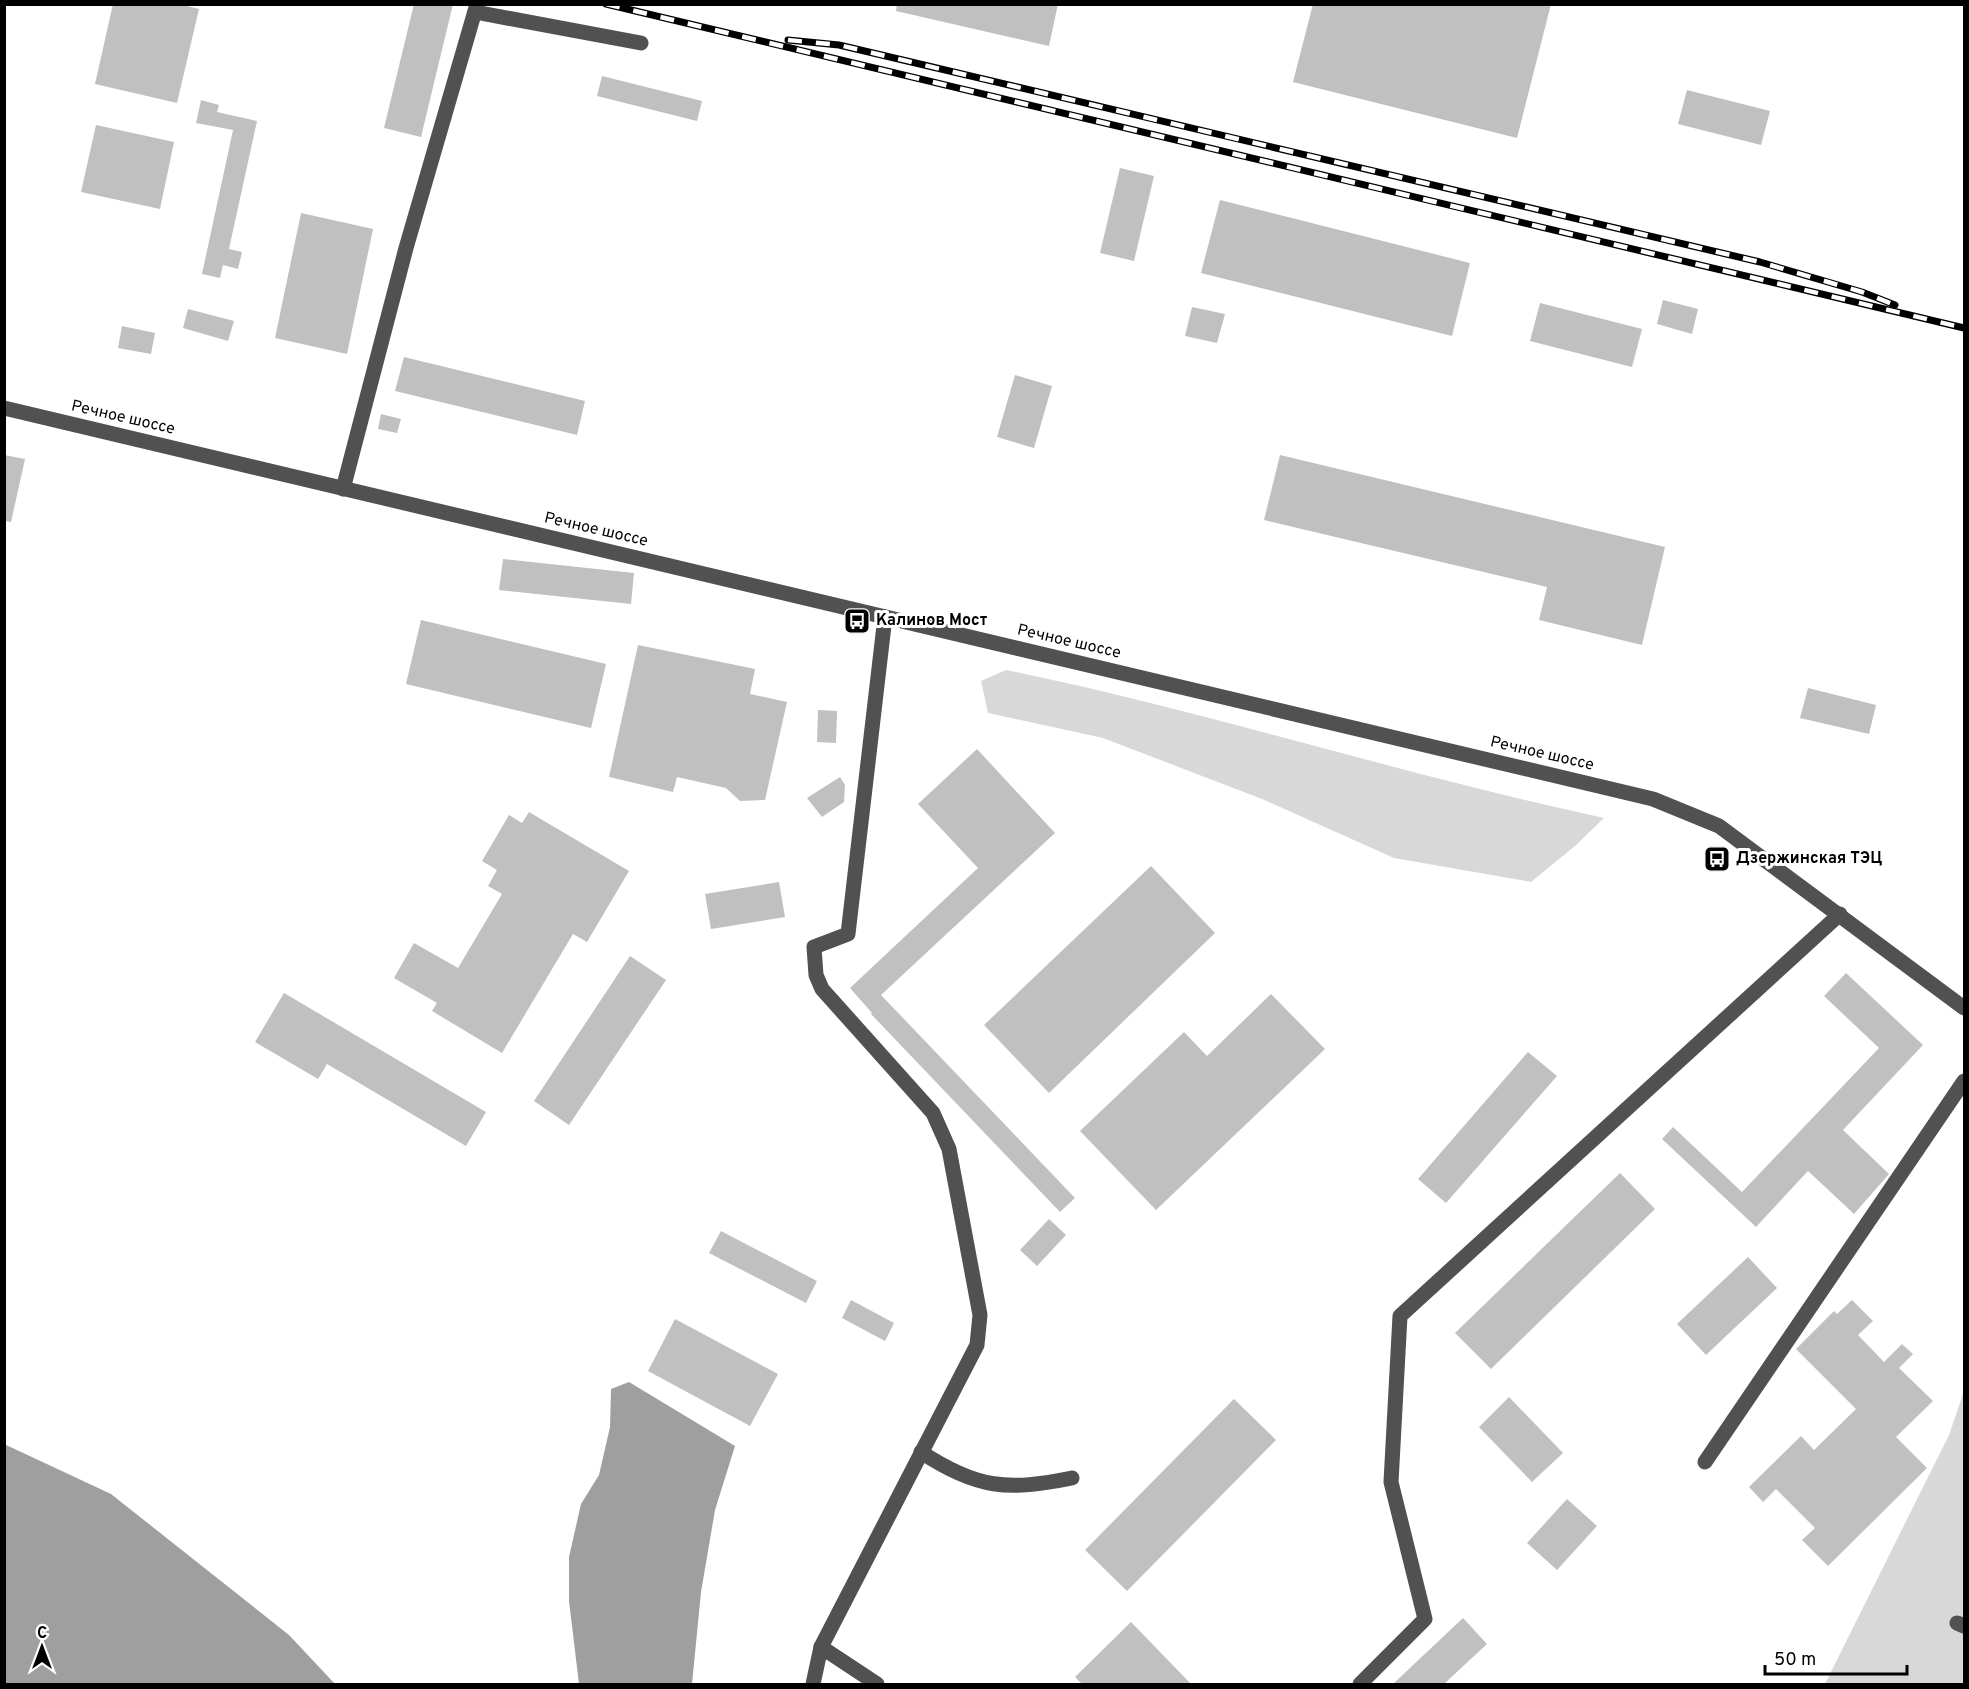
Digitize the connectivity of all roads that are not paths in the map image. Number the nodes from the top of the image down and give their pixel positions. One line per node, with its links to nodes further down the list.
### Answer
1 (476, 8): 2 (street); 4 (street)
2 (641, 43)
3 (4, 408): 4 (street, Речное шоссе)
4 (343, 489): 5 (street, Речное шоссе)
5 (885, 617): 6 (street, Речное шоссе); 9 (street)
6 (1840, 914): 7 (street, Речное шоссе); 15 (street)
7 (1965, 1008)
8 (1965, 1081): 10 (street)
9 (921, 1452): 11 (street); 12 (street)
10 (1705, 1462)
11 (1072, 1478)
12 (821, 1647): 13 (street); 14 (street)
13 (813, 1684)
14 (877, 1684)
15 (1360, 1684)

